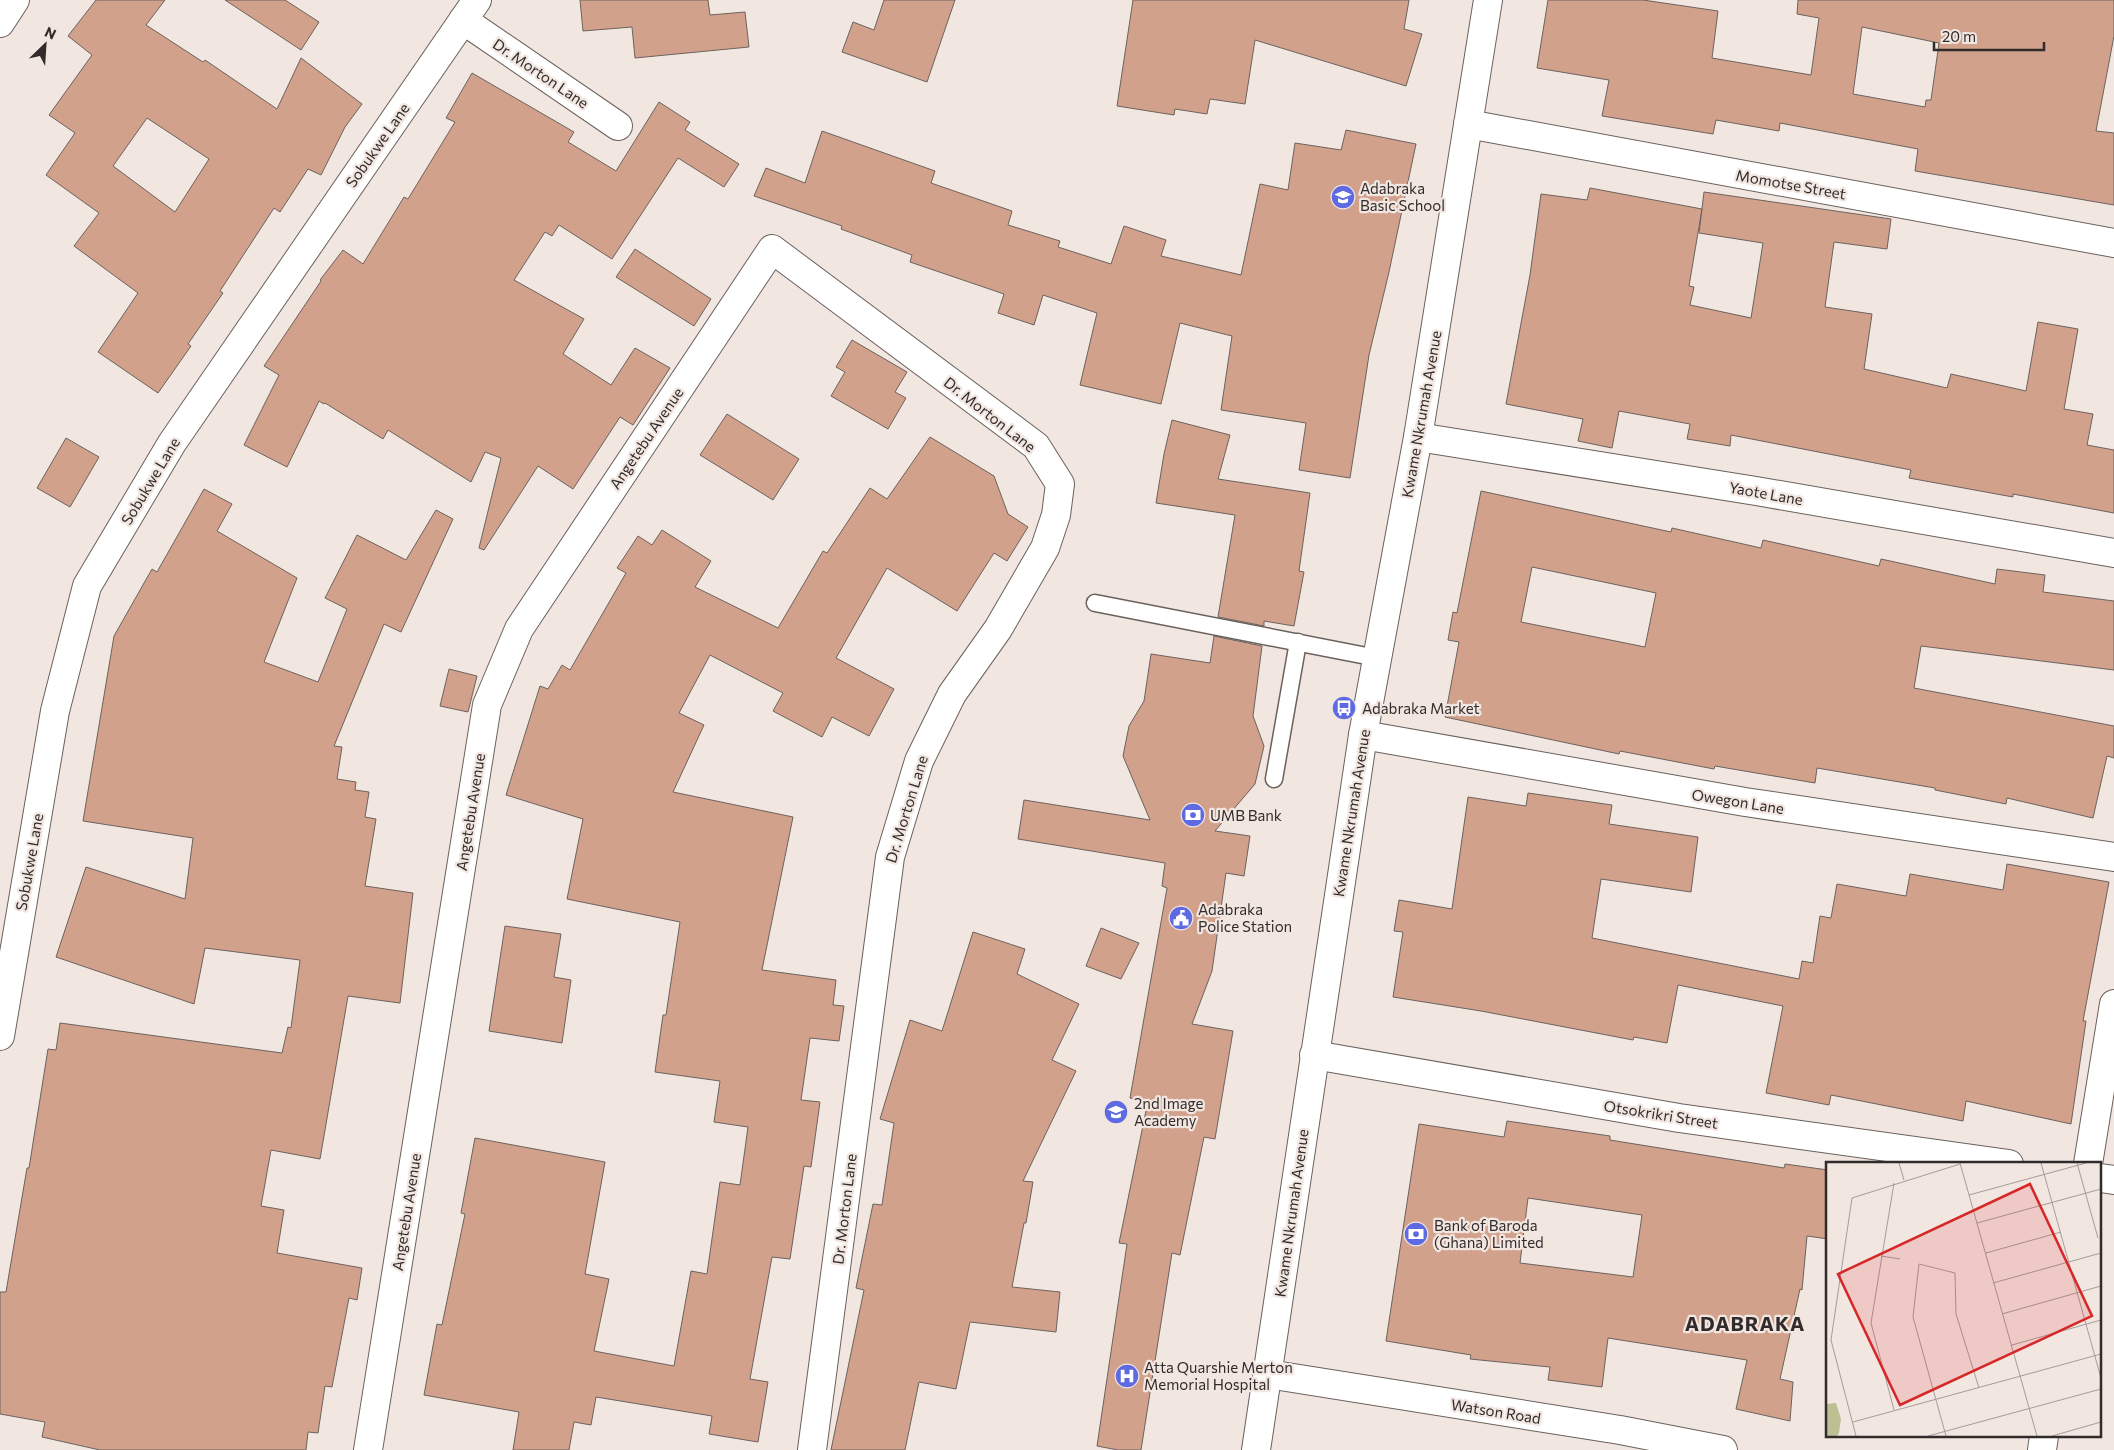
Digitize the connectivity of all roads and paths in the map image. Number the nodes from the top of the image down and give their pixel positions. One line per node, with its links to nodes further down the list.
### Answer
1 (16, 0): 4 (street)
2 (1488, 0): 5 (street, Kwame Nkrumah Avenue)
3 (470, 10): 6 (street, Dr. Morton Lane); 18 (street, Sobukwe Lane)
4 (0, 23)
5 (1468, 124): 7 (street, Momotse Street); 9 (street, Kwame Nkrumah Avenue)
6 (618, 126)
7 (2114, 243)
8 (772, 249): 23 (street, Angetebu Avenue); 24 (street, Dr. Morton Lane)
9 (1418, 437): 10 (street, Yaote Lane); 13 (street, Kwame Nkrumah Avenue)
10 (2114, 553)
11 (1095, 603): 12 (lane)
12 (1298, 642): 13 (lane); 15 (lane)
13 (1377, 658): 14 (street, Kwame Nkrumah Avenue)
14 (1363, 735): 16 (street, Owegon Lane); 19 (street, Kwame Nkrumah Avenue)
15 (1274, 779)
16 (2114, 857)
17 (2114, 1004): 21 (street)
18 (0, 1036)
19 (1314, 1055): 20 (street, Otsokrikri Street); 22 (street, Kwame Nkrumah Avenue)
20 (1995, 1162)
21 (2088, 1162)
22 (1268, 1374): 25 (street, Kwame Nkrumah Avenue); 26 (street, Watson Road)
23 (368, 1450)
24 (812, 1450)
25 (1256, 1450)
26 (1722, 1450)

